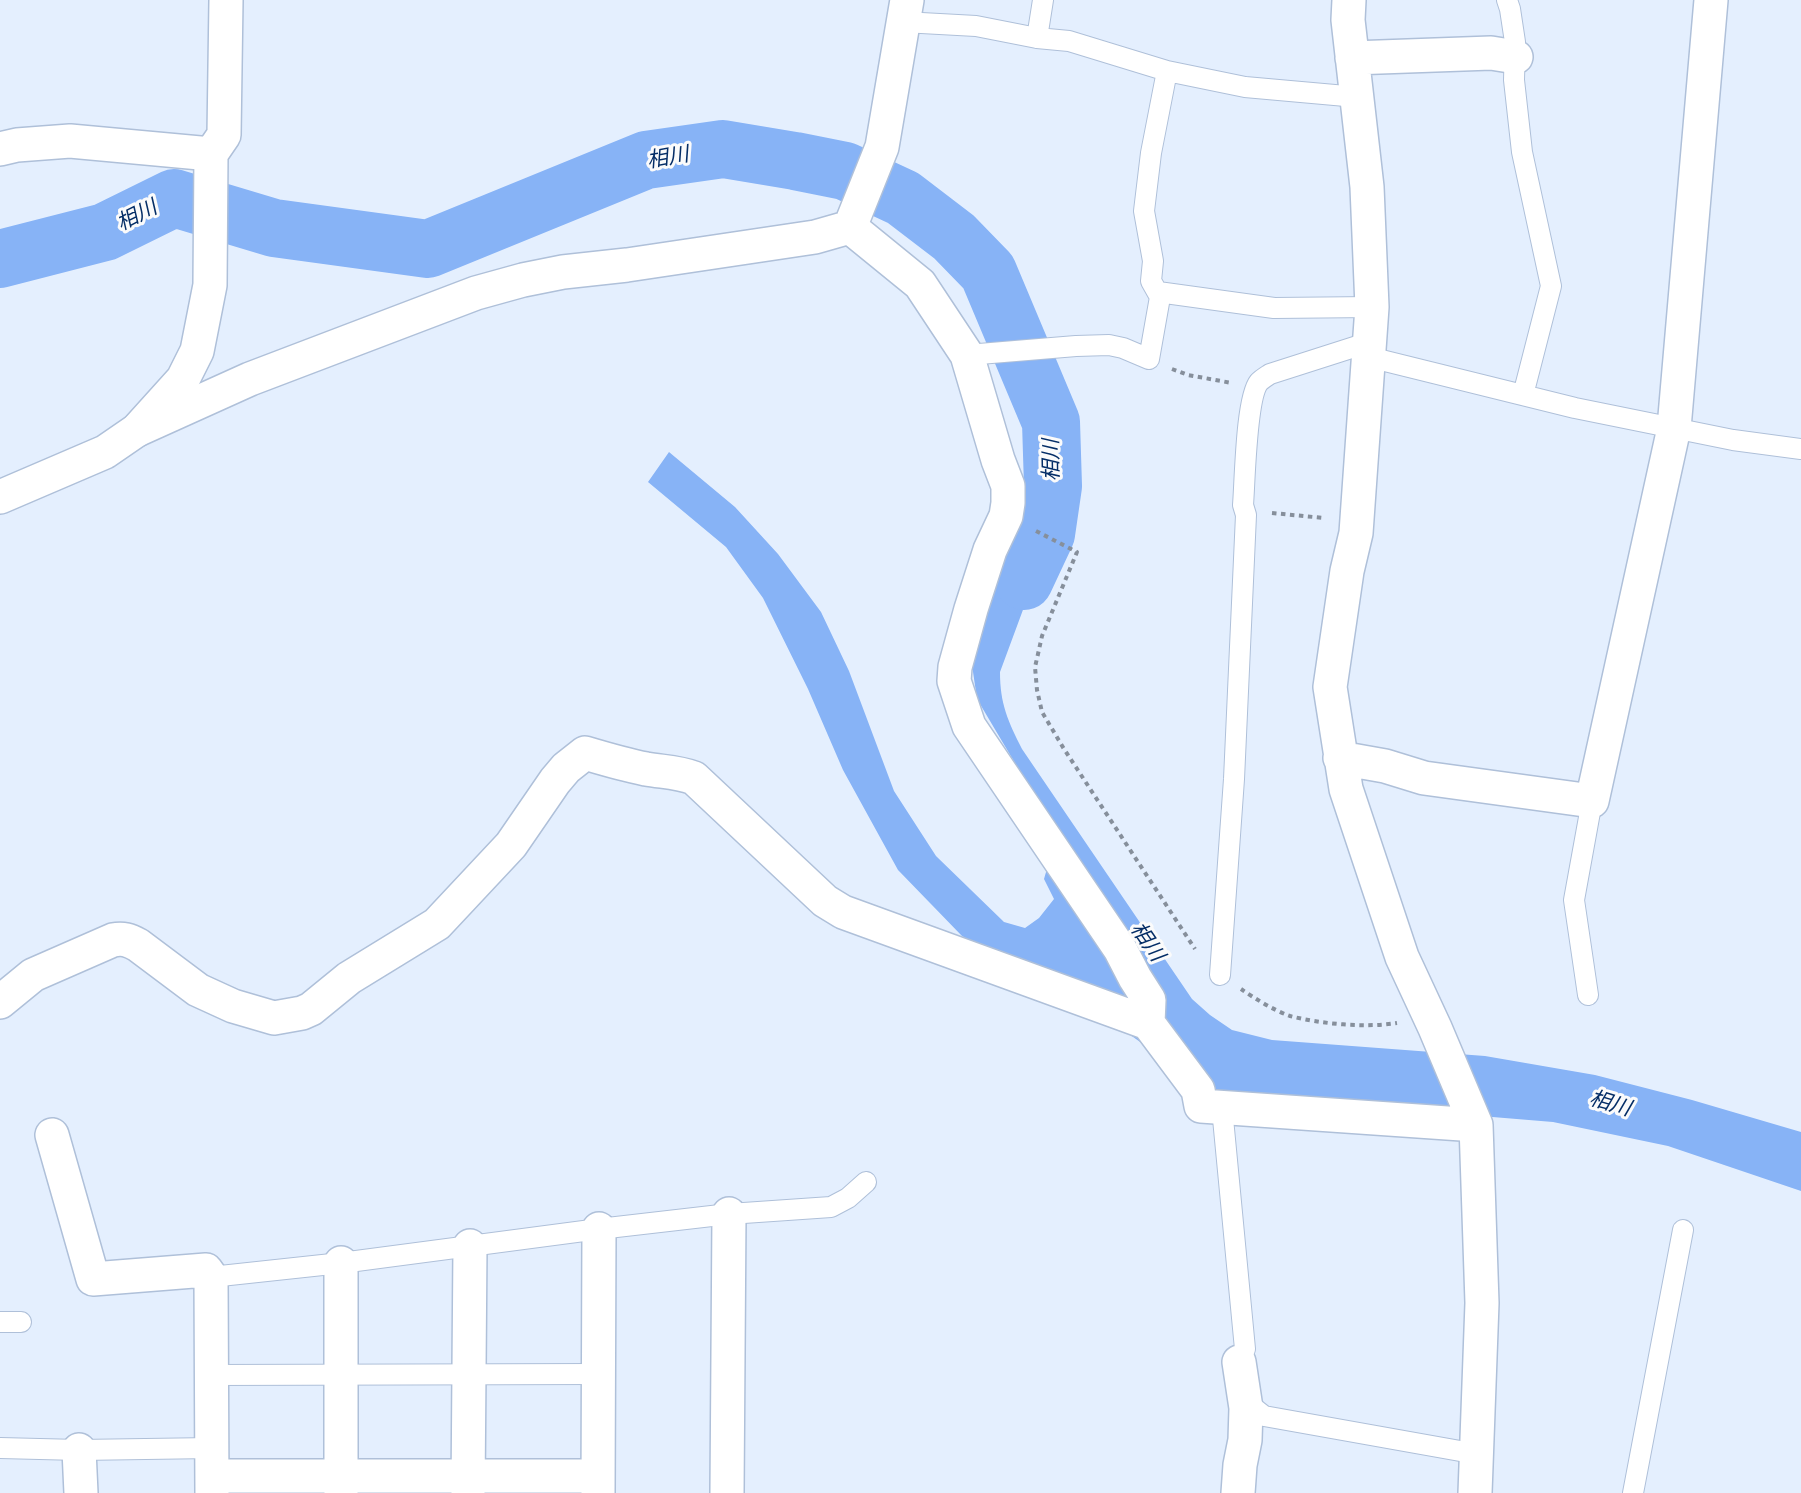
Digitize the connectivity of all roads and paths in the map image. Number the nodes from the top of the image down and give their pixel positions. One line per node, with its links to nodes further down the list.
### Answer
1 (226, 0): 13 (street)
2 (1043, 0): 7 (lane)
3 (1349, 0): 9 (street)
4 (1508, 0): 8 (lane)
5 (1710, 0): 22 (street)
6 (905, 11): 7 (lane); 14 (street)
7 (1037, 38): 10 (lane)
8 (1516, 57): 9 (street); 21 (lane)
9 (1353, 58): 11 (street)
10 (1167, 71): 11 (lane); 15 (lane)
11 (1357, 97): 16 (street)
12 (0, 149): 13 (street)
13 (211, 161): 23 (street)
14 (850, 227): 18 (street); 23 (street)
15 (1158, 292): 16 (lane); 19 (lane)
16 (1372, 307): 17 (street)
17 (1369, 350): 21 (lane); 26 (lane); 27 (street)
18 (967, 355): 19 (lane); 34 (street)
19 (1149, 359): 20 (path)
20 (1240, 385)
21 (1522, 395): 22 (lane)
22 (1674, 428): 24 (lane); 30 (street)
23 (137, 430): 25 (street)
24 (1801, 449)
25 (0, 497)
26 (1245, 510): 27 (path); 31 (lane)
27 (1357, 522): 29 (street)
28 (1028, 527): 31 (path)
29 (1340, 758): 30 (street); 35 (street)
30 (1593, 801): 32 (lane)
31 (1220, 975): 35 (path)
32 (1588, 995)
33 (0, 1002): 34 (street)
34 (1148, 1023): 36 (street)
35 (1433, 1023): 37 (street)
36 (1222, 1108): 37 (street); 48 (lane)
37 (1476, 1125): 56 (street)
38 (52, 1136): 45 (street)
39 (866, 1182): 40 (lane)
40 (729, 1214): 41 (lane); 62 (street)
41 (599, 1229): 43 (lane); 50 (street)
42 (1683, 1230): 65 (lane)
43 (470, 1246): 44 (lane); 49 (street)
44 (341, 1263): 45 (lane); 52 (street)
45 (211, 1277): 51 (street)
46 (0, 1322): 47 (lane)
47 (21, 1322)
48 (1239, 1362): 53 (street)
49 (469, 1374): 50 (lane); 52 (lane); 59 (street)
50 (598, 1374): 60 (street)
51 (211, 1375): 52 (lane); 57 (street)
52 (341, 1375): 58 (street)
53 (1245, 1401): 56 (lane); 63 (street)
54 (0, 1448): 55 (lane)
55 (79, 1450): 57 (lane); 61 (street)
56 (1477, 1454): 64 (street)
57 (212, 1472): 58 (street)
58 (342, 1485): 59 (street)
59 (468, 1485): 60 (street)
60 (598, 1485)
61 (81, 1493)
62 (727, 1493)
63 (1238, 1493)
64 (1475, 1493)
65 (1633, 1493)

